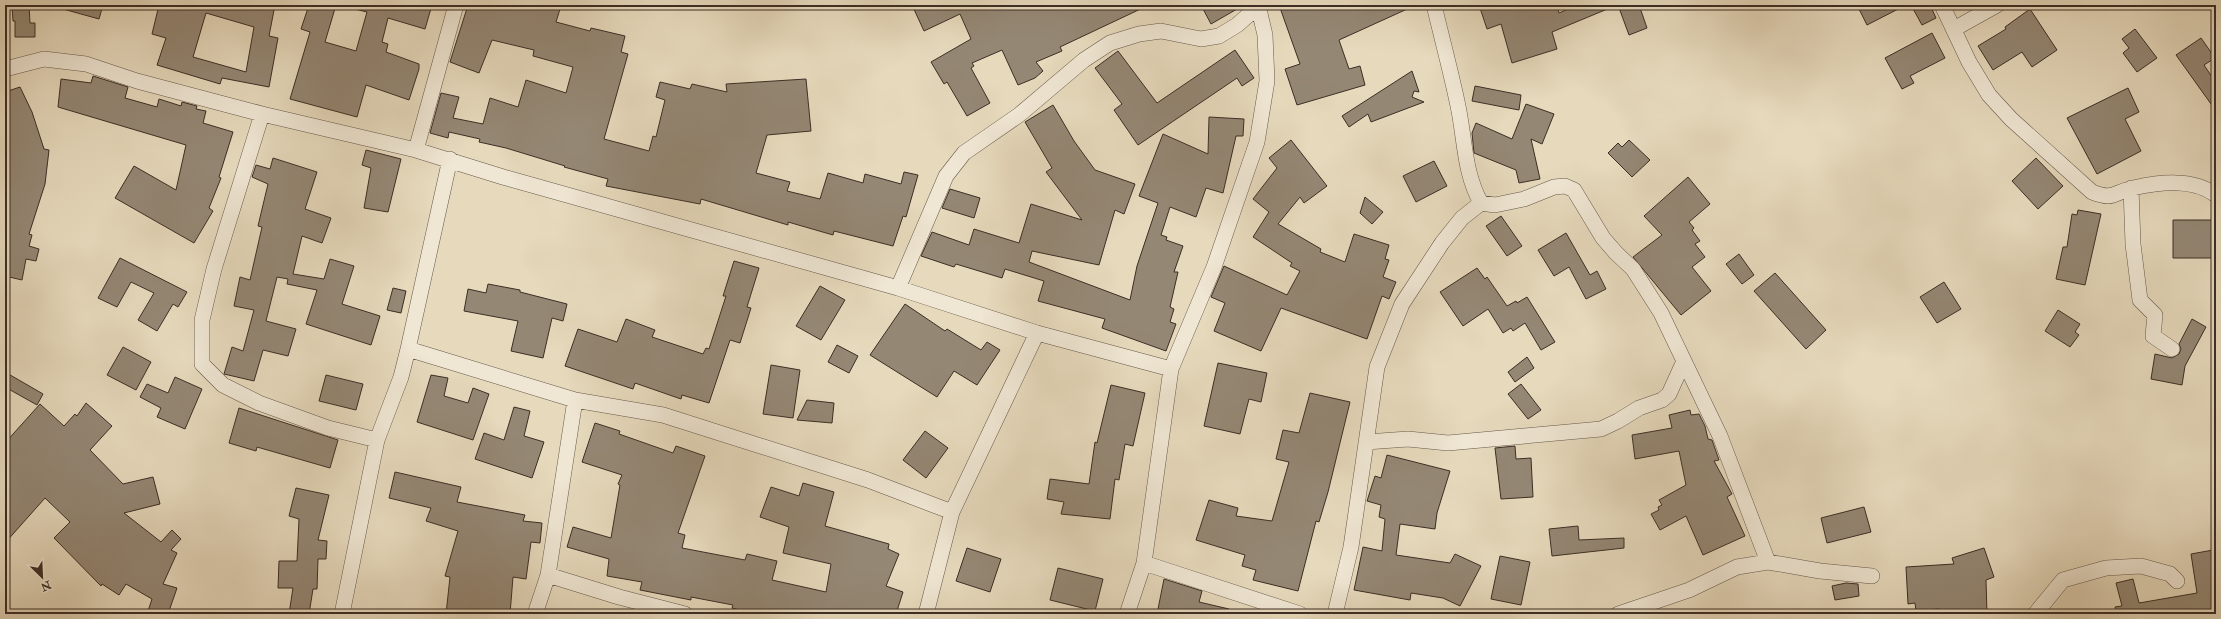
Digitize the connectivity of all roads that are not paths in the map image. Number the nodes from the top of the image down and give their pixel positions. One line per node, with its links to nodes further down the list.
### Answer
1 (456, 5): 10 (street)
2 (1253, 5): 15 (street)
3 (1258, 5): 20 (street)
4 (1434, 5): 14 (street)
5 (1942, 5): 7 (street)
6 (1997, 5): 7 (street)
7 (1954, 29): 12 (street)
8 (5, 68): 9 (street)
9 (262, 114): 10 (street); 22 (street)
10 (416, 150): 11 (street)
11 (450, 160): 15 (street); 18 (street)
12 (2131, 188): 13 (street); 17 (street)
13 (2216, 195)
14 (1481, 203): 19 (street); 23 (street)
15 (898, 288): 16 (street)
16 (1037, 333): 20 (street); 24 (street)
17 (2172, 349)
18 (408, 350): 21 (street); 22 (street)
19 (1684, 361): 23 (street); 25 (street)
20 (1171, 369): 26 (street)
21 (575, 400): 24 (street); 27 (street)
22 (377, 440): 30 (street)
23 (1366, 442): 36 (street)
24 (952, 512): 33 (street)
25 (1768, 562): 28 (street); 37 (street)
26 (1144, 563): 34 (street); 35 (street)
27 (548, 575): 31 (street); 32 (street)
28 (1872, 576)
29 (2177, 581): 38 (street)
30 (342, 614)
31 (535, 614)
32 (686, 614)
33 (926, 614)
34 (1127, 614)
35 (1300, 614)
36 (1335, 614)
37 (1618, 614)
38 (2035, 614)

